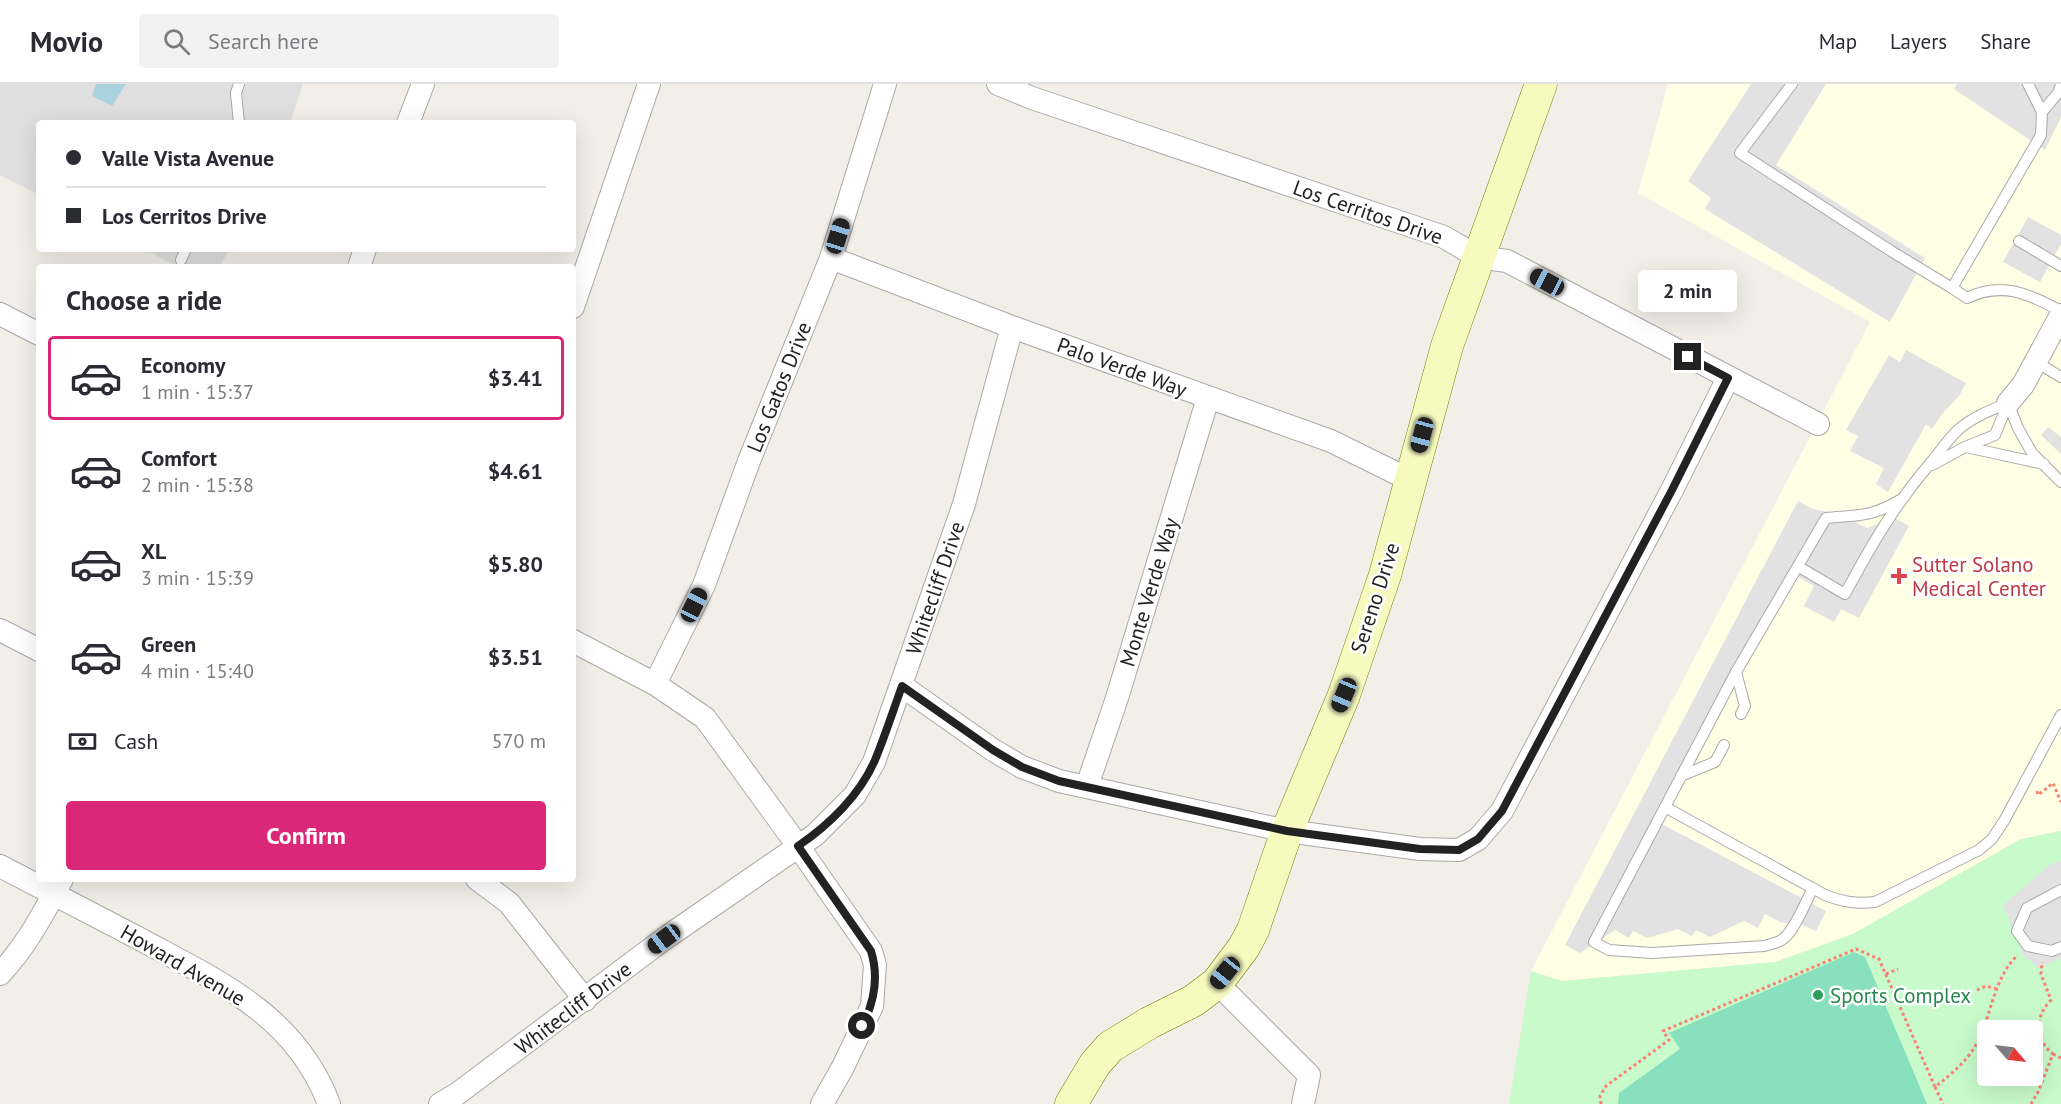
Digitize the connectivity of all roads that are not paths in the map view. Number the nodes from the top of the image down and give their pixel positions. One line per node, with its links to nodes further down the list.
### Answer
1 (239, 84): 11 (lane)
2 (423, 84): 12 (street)
3 (649, 84): 20 (street)
4 (885, 84): 16 (street, Los Gatos Drive)
5 (998, 84): 15 (street, Los Cerritos Drive)
6 (1541, 84): 15 (street, Sereno Drive)
7 (1792, 84): 19 (lane)
8 (2028, 84): 10 (lane)
9 (2061, 85): 10 (lane)
10 (2042, 111): 19 (lane)
11 (239, 120)
12 (409, 120)
13 (2019, 241): 18 (lane)
14 (185, 252): 17 (lane)
15 (1478, 257): 27 (street, Los Cerritos Drive); 34 (street, Sereno Drive)
16 (831, 258): 23 (street, Palo Verde Way); 42 (street, Los Gatos Drive)
17 (181, 260)
18 (2061, 266)
19 (1952, 288): 21 (lane)
20 (576, 298)
21 (2061, 313): 25 (street)
22 (0, 314): 24 (street)
23 (1012, 327): 28 (street, Palo Verde Way); 43 (street, Whitecliff Drive)
24 (36, 332)
25 (2036, 362): 26 (lane); 29 (street)
26 (2061, 377)
27 (1728, 378): 30 (street, Los Cerritos Drive); 50 (street)
28 (1208, 398): 34 (street, Palo Verde Way); 48 (street, Monte Verde Way)
29 (2008, 403): 31 (lane); 32 (lane); 33 (lane)
30 (1818, 424)
31 (1965, 447): 32 (lane); 33 (lane)
32 (2044, 464): 35 (lane)
33 (1926, 468): 36 (lane)
34 (1410, 480): 50 (street, Sereno Drive)
35 (2061, 483)
36 (1900, 500): 37 (lane); 37 (lane)
37 (1798, 567): 41 (lane)
38 (0, 630): 40 (street)
39 (576, 643): 42 (street)
40 (36, 649)
41 (1737, 672): 44 (lane); 47 (lane)
42 (655, 684): 51 (street)
43 (902, 686): 48 (street); 51 (street, Whitecliff Drive)
44 (1741, 714)
45 (2061, 715): 56 (lane)
46 (1724, 745): 47 (lane)
47 (1681, 776): 49 (lane)
48 (1087, 786): 50 (street)
49 (1665, 807): 56 (lane); 56 (lane)
50 (1287, 831): 60 (street, Sereno Drive)
51 (798, 846): 61 (street, Whitecliff Drive); 64 (street)
52 (0, 866): 53 (street, Howard Avenue)
53 (36, 878)
54 (481, 882): 61 (street)
55 (58, 886): 59 (street); 62 (street, Howard Avenue)
56 (1813, 888)
57 (2061, 890): 58 (lane)
58 (2061, 947)
59 (0, 974)
60 (1217, 982): 65 (street, Sereno Drive); 66 (street)
61 (585, 1000): 63 (street, Whitecliff Drive)
62 (329, 1104)
63 (440, 1104)
64 (822, 1104)
65 (1071, 1104)
66 (1303, 1104)

